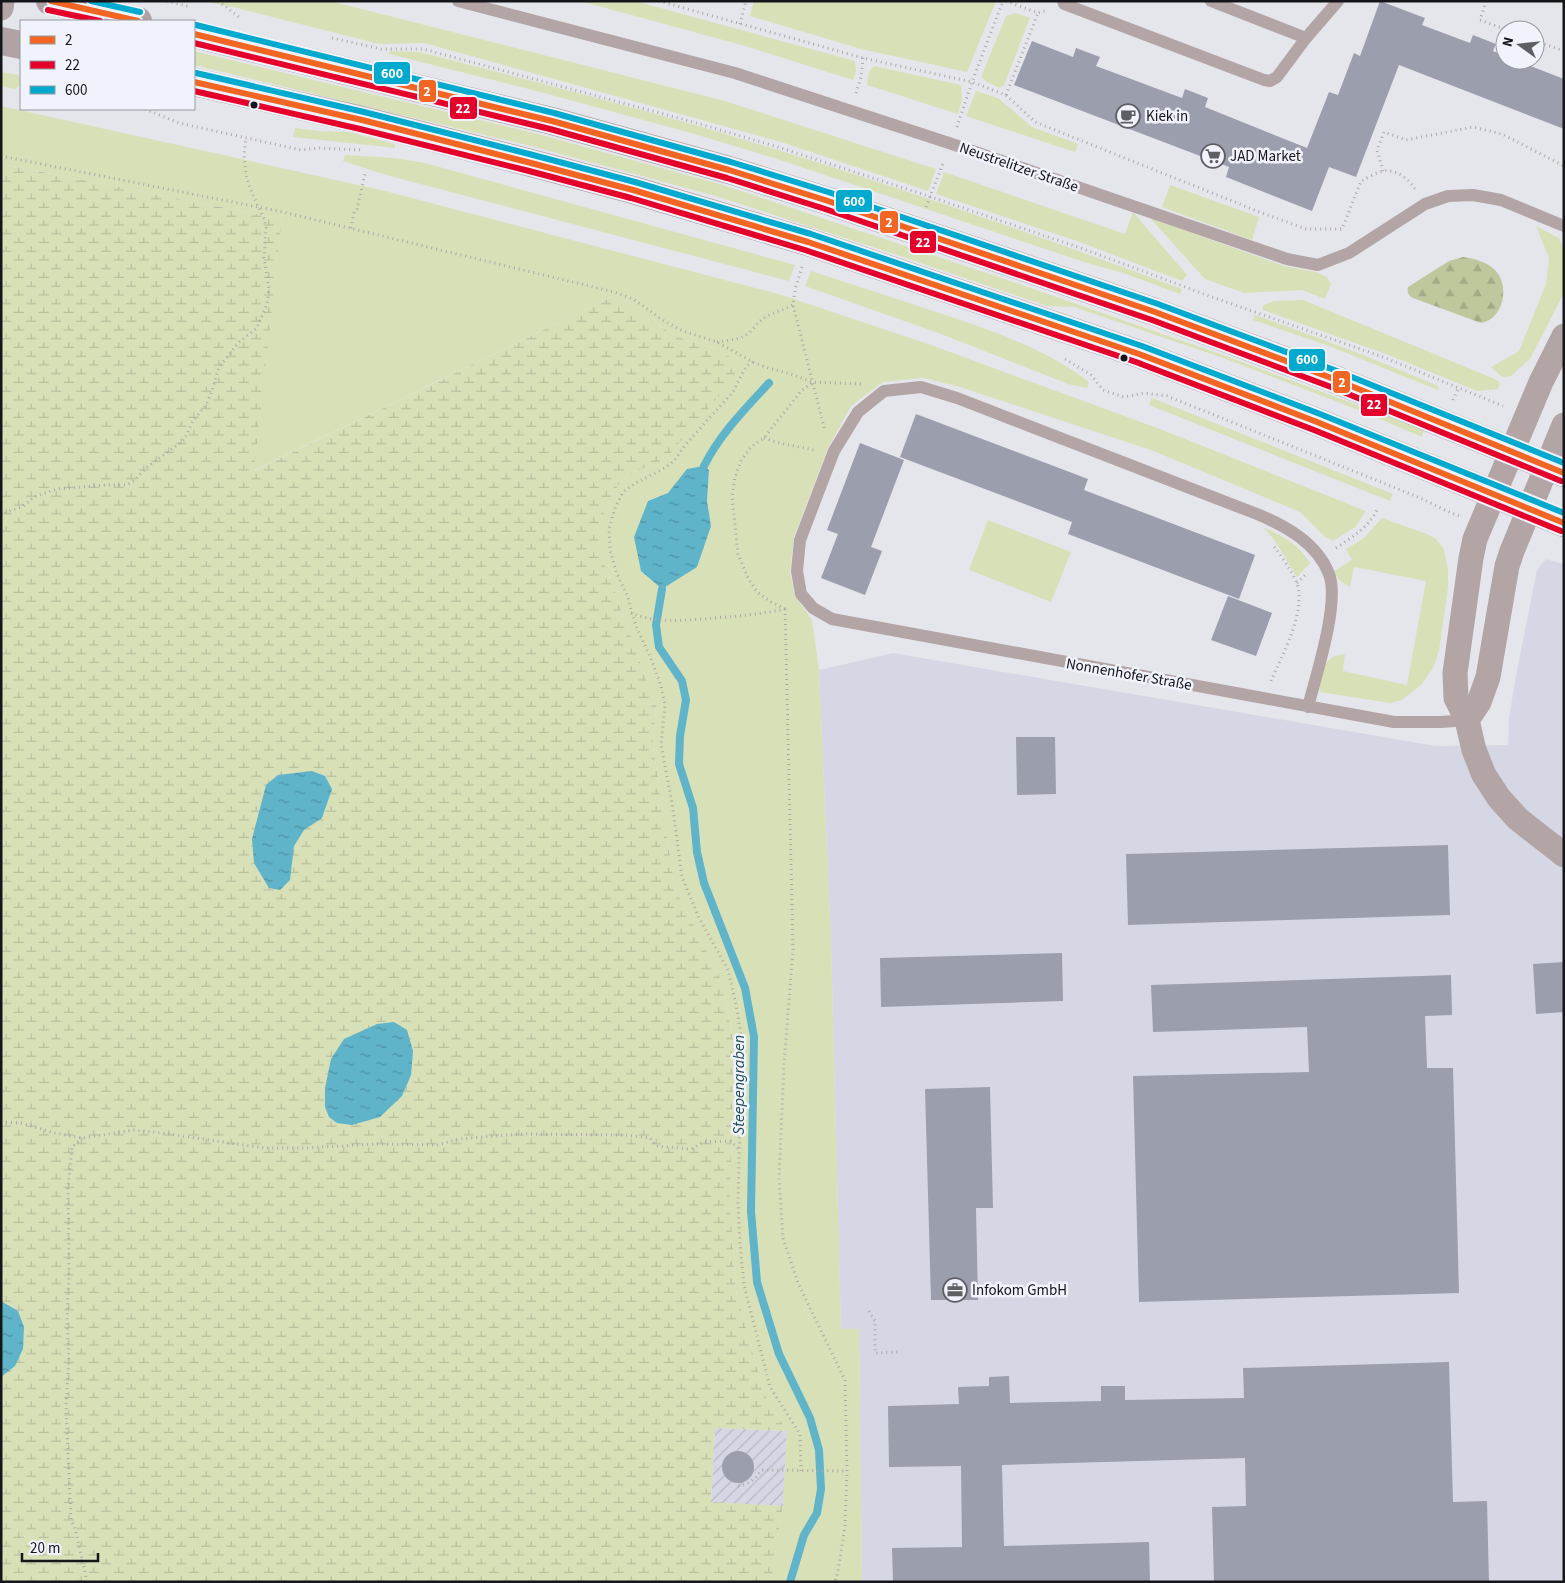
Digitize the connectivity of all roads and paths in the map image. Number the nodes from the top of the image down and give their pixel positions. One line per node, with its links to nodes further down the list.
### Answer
1 (2, 1): 12 (street)
2 (50, 1): 15 (main road)
3 (218, 1): 14 (path)
4 (458, 1): 29 (lane, Neustrelitzer Straße)
5 (659, 1): 16 (path)
6 (746, 1): 16 (path)
7 (1004, 1): 13 (path); 26 (path)
8 (1211, 1): 19 (lane)
9 (1338, 1): 19 (lane)
10 (1486, 1): 17 (path)
11 (1064, 2): 13 (path); 19 (lane)
12 (1, 8)
13 (1038, 13): 27 (path)
14 (239, 17)
15 (134, 20)
16 (740, 24): 24 (path)
17 (1495, 26)
18 (195, 34): 57 (main road)
19 (1306, 38)
20 (1, 41): 22 (main road)
21 (1545, 44): 23 (path)
22 (20, 45)
23 (1564, 51)
24 (863, 58): 26 (path); 29 (path)
25 (195, 82): 59 (main road)
26 (972, 82): 27 (path); 31 (path)
27 (1006, 95): 35 (path)
28 (147, 110): 30 (path)
29 (850, 111): 31 (lane, Neustrelitzer Straße)
30 (246, 138): 32 (path); 39 (path)
31 (950, 144): 37 (path); 38 (lane, Neustrelitzer Straße)
32 (301, 150)
33 (1, 156): 39 (path)
34 (1564, 166): 35 (path)
35 (1383, 171): 38 (path)
36 (365, 174): 42 (path)
37 (931, 197)
38 (1424, 204): 41 (lane, Neustrelitzer Straße)
39 (260, 207): 40 (path); 64 (path)
40 (330, 223): 42 (path); 43 (path)
41 (1564, 226)
42 (351, 228): 48 (path)
43 (328, 230)
44 (804, 262): 46 (path)
45 (1212, 297): 53 (path)
46 (792, 305): 48 (path); 50 (path)
47 (1564, 336): 57 (street)
48 (717, 342): 49 (path)
49 (753, 362): 50 (path); 68 (path)
50 (812, 382): 52 (path); 55 (path); 56 (path)
51 (1103, 390): 62 (path)
52 (884, 391): 56 (lane); 63 (lane)
53 (1486, 399)
54 (1564, 425): 58 (street)
55 (764, 438): 56 (path); 67 (path)
56 (834, 451): 69 (lane, Nonnenhofer Straße)
57 (1512, 451): 58 (main road); 59 (street)
58 (1555, 469): 61 (street)
59 (1494, 494): 61 (main road); 71 (street)
60 (1378, 508): 66 (path)
61 (1529, 509): 65 (main road); 71 (street)
62 (1448, 512)
63 (1257, 514): 69 (path); 70 (lane)
64 (1, 516)
65 (1564, 523)
66 (1360, 532)
67 (785, 609): 68 (path); 79 (path)
68 (631, 613): 75 (path)
69 (1268, 699): 70 (lane, Nonnenhofer Straße)
70 (1308, 706): 71 (lane, Nonnenhofer Straße)
71 (1467, 720): 72 (street)
72 (1564, 855)
73 (1, 1122): 74 (path)
74 (83, 1138): 75 (path); 81 (path)
75 (740, 1149): 78 (path)
76 (869, 1311): 77 (path)
77 (898, 1352)
78 (803, 1471): 79 (path); 80 (path)
79 (846, 1471): 82 (path)
80 (738, 1486)
81 (86, 1582)
82 (835, 1582)

